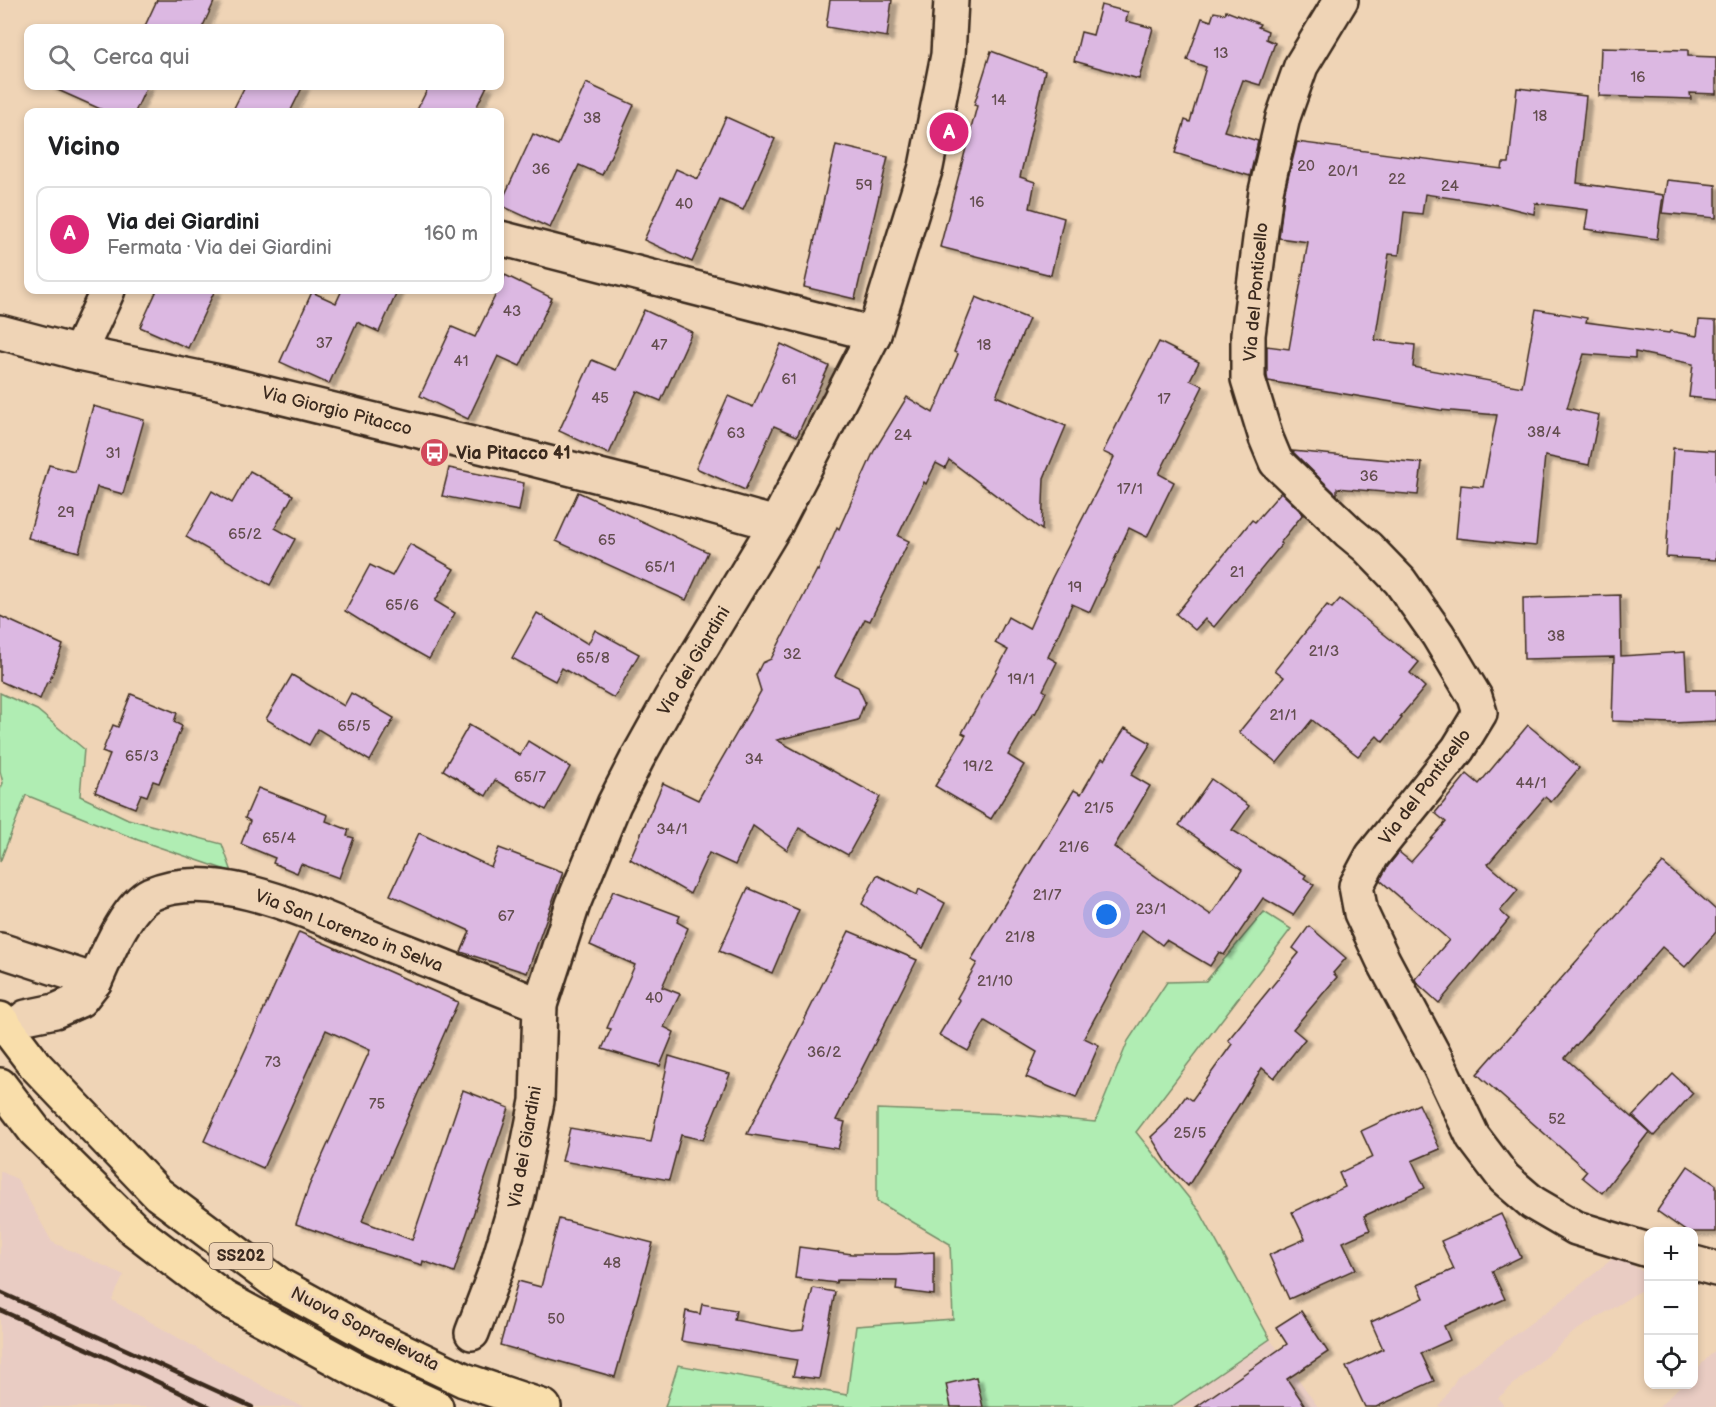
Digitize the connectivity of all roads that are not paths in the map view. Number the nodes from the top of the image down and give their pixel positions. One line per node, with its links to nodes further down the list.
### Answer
1 (951, 0): 6 (street, Via dei Giardini)
2 (1341, 0): 14 (street, Via del Ponticello)
3 (504, 239): 6 (street)
4 (106, 294): 7 (street)
5 (0, 332): 7 (street, Via Giorgio Pitacco)
6 (874, 334): 8 (street, Via dei Giardini)
7 (79, 353): 8 (street, Via Giorgio Pitacco)
8 (776, 524): 11 (street, Via dei Giardini)
9 (0, 950): 10 (street)
10 (95, 981): 11 (street, Via San Lorenzo in Selva); 12 (street, Via San Lorenzo in Selva)
11 (540, 1005): 17 (street, Via dei Giardini)
12 (13, 1018): 19 (highway, Nuova Sopraelevata / SS202)
13 (0, 1085): 18 (highway, SS202)
14 (1644, 1249)
15 (1698, 1264): 16 (street)
16 (1716, 1269)
17 (472, 1334)
18 (436, 1407)
19 (543, 1407)

